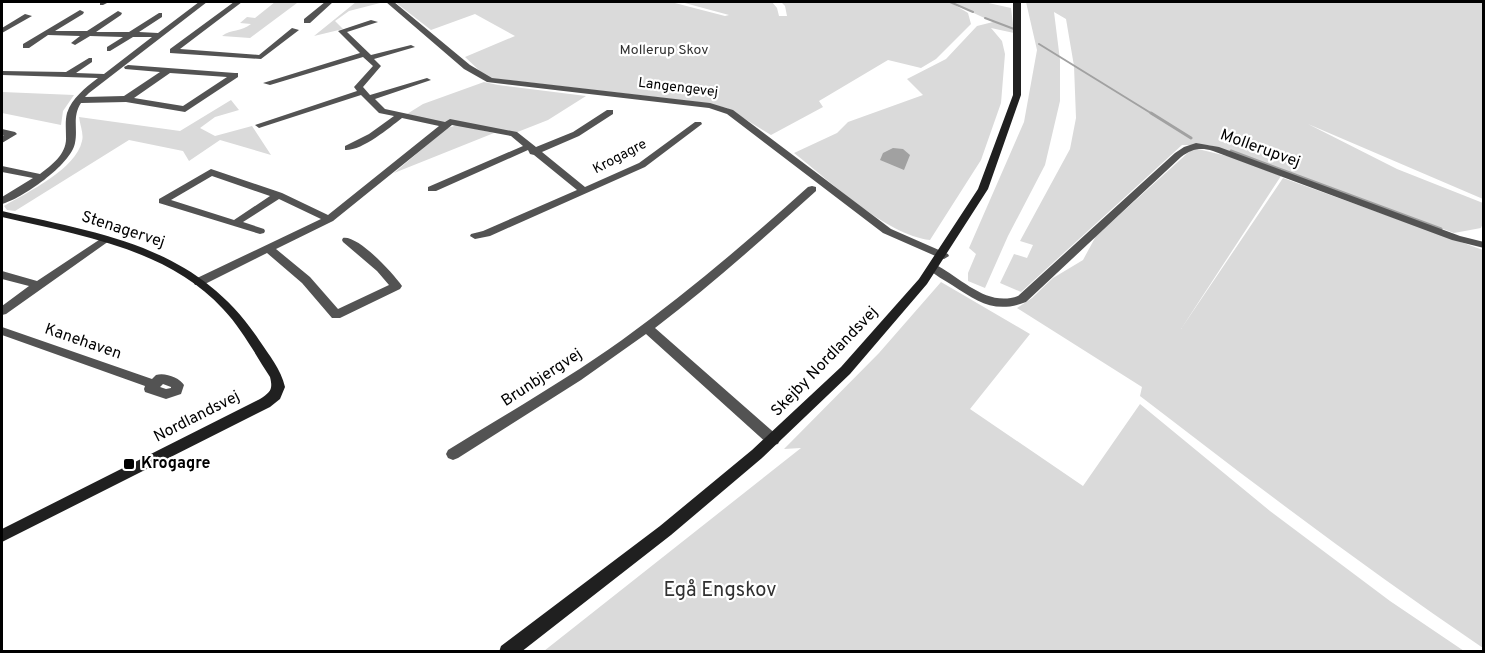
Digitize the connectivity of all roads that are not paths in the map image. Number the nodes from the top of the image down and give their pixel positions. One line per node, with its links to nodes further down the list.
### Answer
1 (203, 2): 8 (street)
2 (238, 2): 11 (street)
3 (329, 2): 14 (street)
4 (390, 2): 65 (street, Langengevej)
5 (1017, 2): 65 (street, Skejby Nordlandsvej)
6 (80, 12): 18 (street)
7 (118, 13): 19 (street)
8 (187, 14): 9 (street); 21 (street)
9 (198, 14)
10 (208, 14): 11 (street)
11 (219, 14): 16 (street)
12 (159, 15): 20 (street)
13 (28, 16): 17 (street)
14 (307, 21)
15 (374, 22): 26 (street)
16 (295, 30)
17 (2, 31)
18 (47, 33): 19 (street); 23 (street)
19 (88, 34): 20 (street); 22 (street)
20 (131, 34): 21 (street); 25 (street)
21 (158, 35): 34 (street)
22 (75, 43)
23 (26, 46)
24 (411, 48): 26 (street)
25 (110, 50)
26 (367, 56): 36 (street); 37 (street)
27 (89, 60): 33 (street)
28 (2, 66): 32 (street)
29 (128, 67): 30 (street)
30 (168, 70): 38 (street); 38 (street)
31 (2, 73): 32 (street)
32 (23, 74): 33 (street)
33 (68, 75): 34 (street)
34 (104, 76): 39 (street)
35 (427, 80): 37 (street)
36 (267, 82)
37 (366, 95): 41 (street, Krogagre); 43 (street)
38 (126, 99): 39 (street)
39 (78, 100): 50 (street)
40 (610, 112): 48 (street)
41 (401, 115): 44 (street, Krogagre); 47 (street)
42 (698, 124): 53 (street, Krogagre)
43 (259, 125)
44 (447, 125): 48 (street, Krogagre); 57 (street)
45 (2, 132): 46 (street)
46 (2, 140)
47 (348, 148)
48 (531, 149): 51 (street); 53 (street, Krogagre)
49 (2, 169): 50 (street)
50 (40, 177): 55 (street)
51 (432, 189)
52 (812, 189): 71 (street, Brunbjergvej)
53 (583, 190): 60 (street, Krogagre)
54 (278, 195): 57 (street); 58 (street); 58 (street)
55 (2, 201)
56 (2, 214): 61 (street, Stenagervej)
57 (329, 219): 64 (street)
58 (234, 224): 59 (street)
59 (260, 231)
60 (475, 236)
61 (105, 238): 68 (street, Stenagervej); 69 (street)
62 (347, 240): 64 (street)
63 (1484, 245): 66 (street, Mollerupvej)
64 (269, 249): 68 (street)
65 (944, 256): 66 (street, Skejby Nordlandsvej)
66 (934, 269): 75 (street, Skejby Nordlandsvej)
67 (2, 275): 69 (street)
68 (199, 282): 74 (street, Stenagervej)
69 (39, 285): 70 (street)
70 (2, 311)
71 (647, 328): 75 (street); 76 (street, Brunbjergvej)
72 (2, 331): 73 (street, Kanehaven)
73 (153, 384)
74 (278, 392): 77 (street, Nordlandsvej)
75 (773, 440): 78 (street, Skejby Nordlandsvej)
76 (453, 454)
77 (2, 536)
78 (507, 651)

